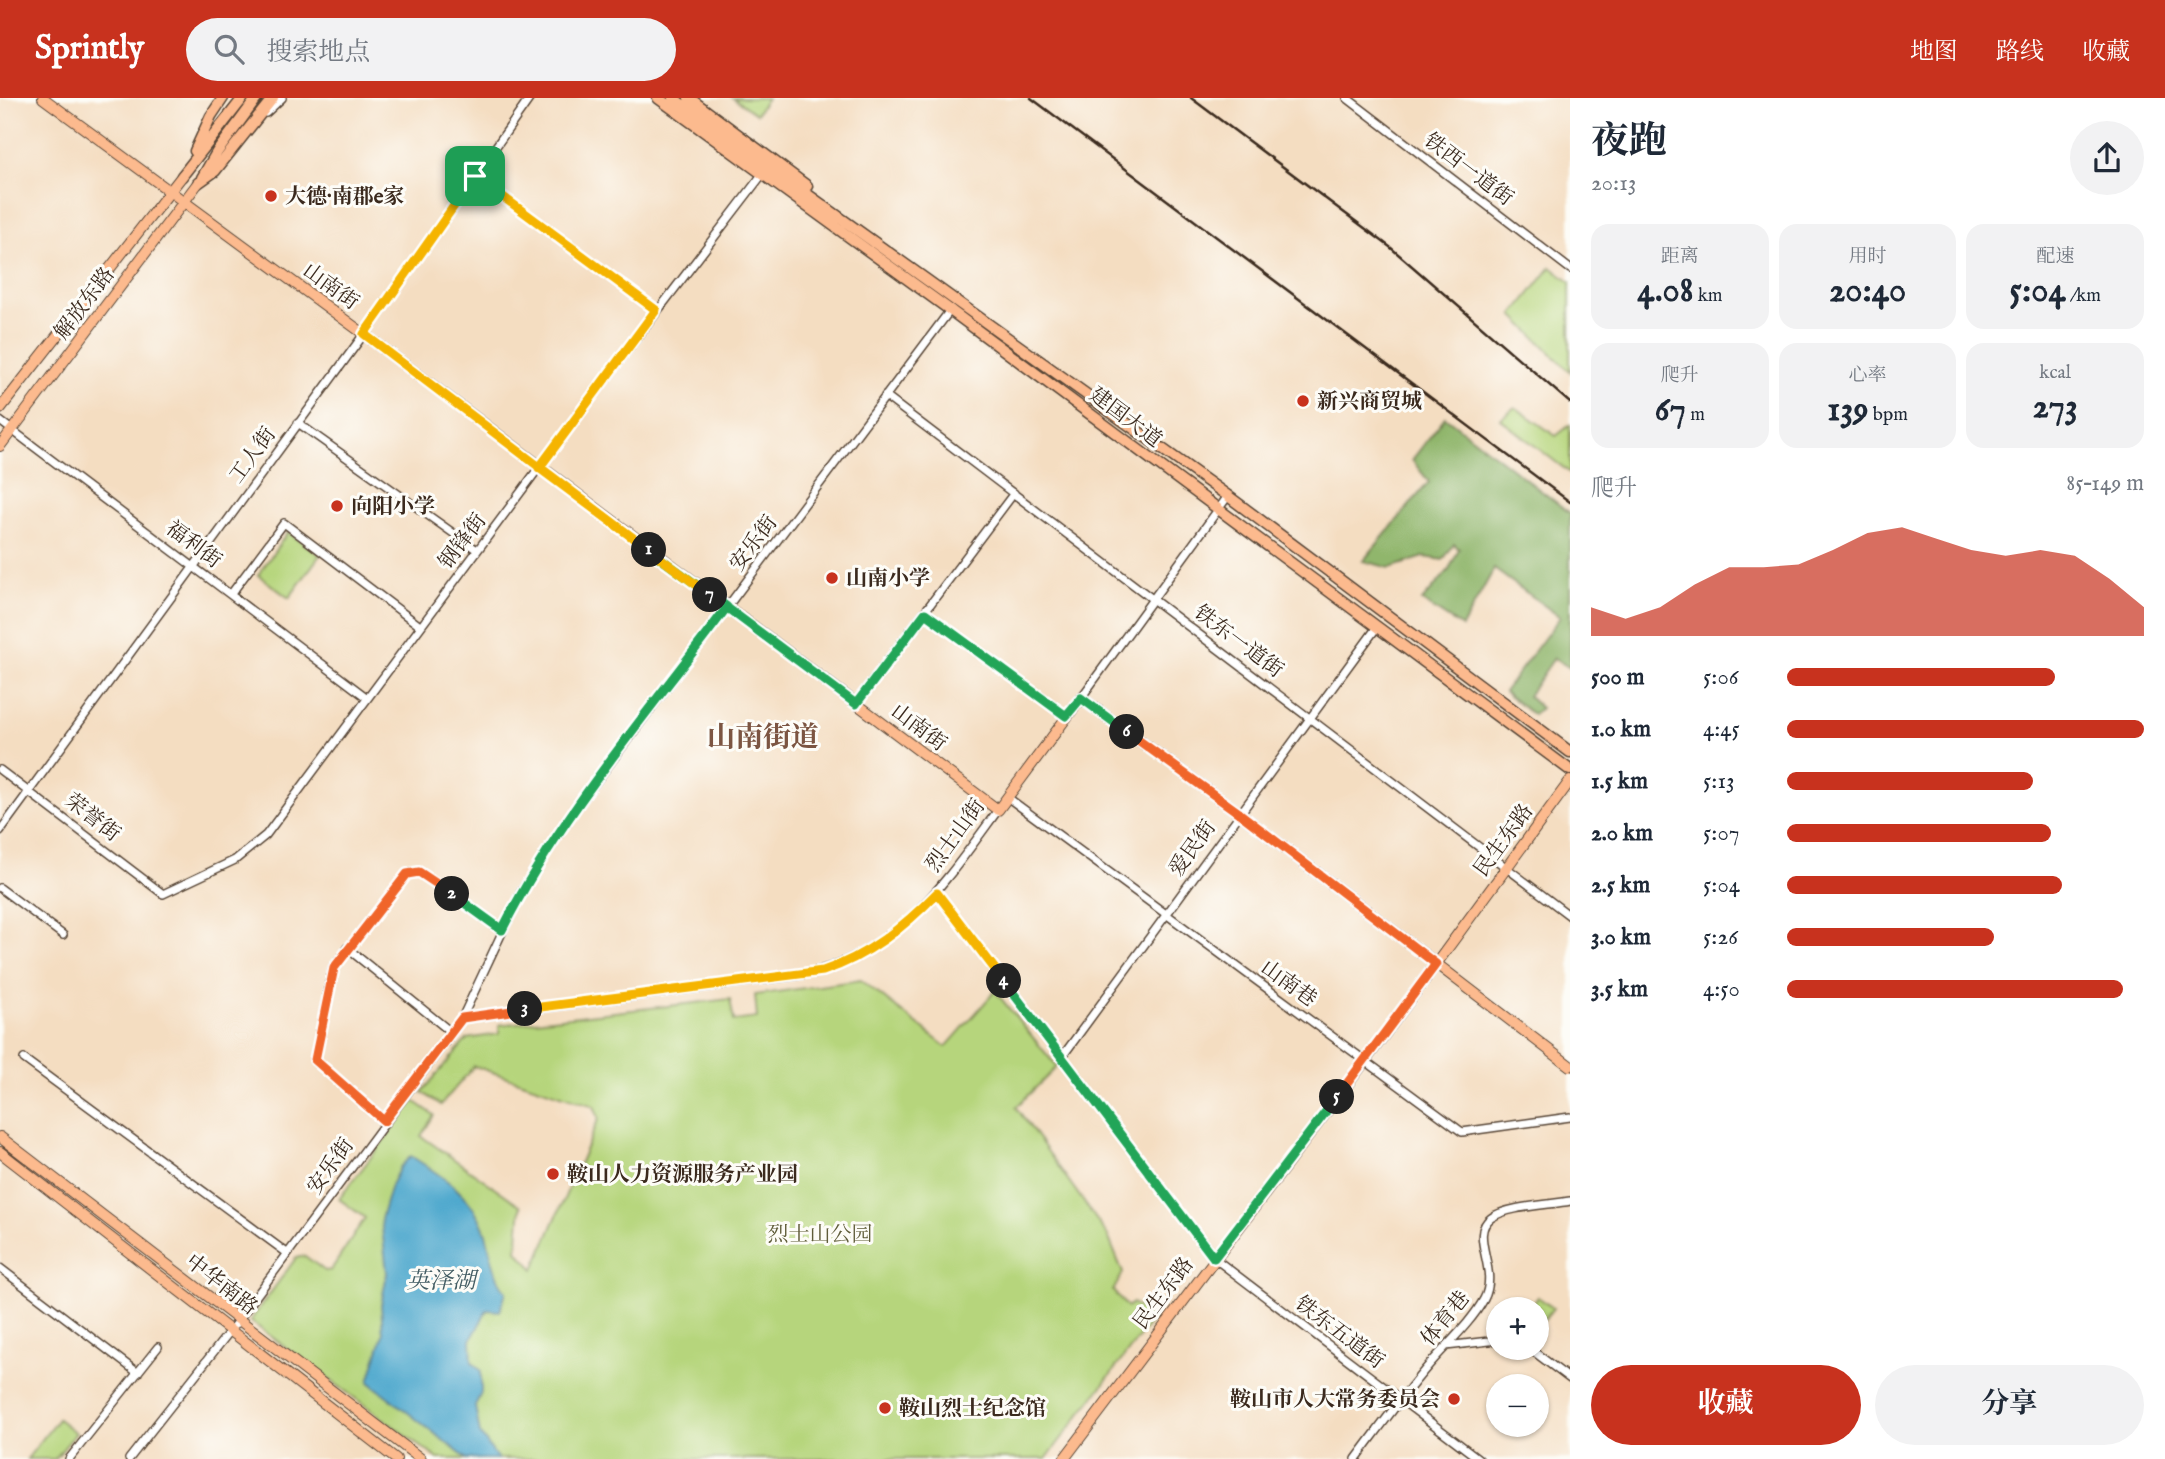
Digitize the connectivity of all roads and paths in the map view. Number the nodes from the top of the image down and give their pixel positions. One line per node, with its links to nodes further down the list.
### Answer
1 (43, 98): 21 (main road, 山南街)
2 (223, 98): 15 (highway)
3 (232, 98): 15 (highway)
4 (243, 98): 17 (highway)
5 (257, 98): 16 (highway)
6 (265, 98): 16 (highway)
7 (273, 98): 14 (highway)
8 (282, 98): 14 (street)
9 (530, 98): 18 (street, 工人街)
10 (658, 98): 19 (highway, 建国大道)
11 (673, 98): 23 (highway, 建国大道)
12 (689, 98): 23 (highway)
13 (1347, 98): 24 (street, 铁西一道街)
14 (255, 123): 20 (highway)
15 (200, 144): 17 (highway)
16 (206, 171): 20 (highway)
17 (182, 176): 21 (main road, 解放东路)
18 (475, 176): 26 (street); 27 (street, 工人街)
19 (761, 176): 25 (highway, 建国大道); 26 (street, 钢锋街)
20 (198, 183): 22 (main road, 解放东路)
21 (170, 192): 22 (main road, 山南街); 29 (main road, 解放东路)
22 (184, 202): 27 (main road, 山南街); 32 (main road, 解放东路)
23 (843, 218): 25 (highway, 建国大道)
24 (1570, 269)
25 (953, 306): 28 (street, 安乐街); 36 (highway, 建国大道); 37 (highway, 建国大道)
26 (656, 310): 34 (street, 钢锋街)
27 (364, 334): 31 (street, 工人街); 34 (main road, 山南街)
28 (885, 396): 35 (street, 铁东一道街); 42 (street, 安乐街)
29 (0, 409)
30 (0, 421): 32 (street, 福利街)
31 (298, 423): 38 (street); 39 (street, 工人街)
32 (12, 430): 33 (main road, 解放东路); 39 (street, 福利街)
33 (0, 446)
34 (539, 468): 38 (street, 钢锋街); 42 (main road, 山南街)
35 (1014, 493): 41 (street, 铁东一道街); 43 (street)
36 (1228, 496): 37 (street, 烈士山街); 51 (highway, 建国大道)
37 (1219, 510): 41 (street, 烈士山街); 45 (highway, 建国大道)
38 (477, 550): 44 (street, 钢锋街)
39 (193, 565): 40 (street, 福利街); 55 (street, 工人街)
40 (231, 594): 44 (street); 46 (street, 福利街)
41 (1154, 598): 47 (street, 烈士山街); 50 (street, 铁东一道街)
42 (727, 607): 48 (main road, 山南街); 66 (street, 安乐街)
43 (925, 613): 48 (street); 49 (street)
44 (420, 626): 46 (street, 钢锋街)
45 (1377, 627): 50 (street, 爱民街); 53 (highway, 建国大道)
46 (366, 697): 63 (street, 钢锋街)
47 (1081, 698): 49 (main road, 烈士山街); 58 (main road)
48 (856, 704): 57 (main road, 山南街)
49 (1066, 716): 56 (main road, 烈士山街)
50 (1310, 717): 58 (street, 爱民街); 60 (street, 铁东一道街)
51 (1570, 752)
52 (0, 770): 55 (street, 荣誉街)
53 (1570, 770)
54 (1570, 781): 60 (main road, 民生东路)
55 (30, 792): 59 (street, 工人街); 63 (street, 荣誉街)
56 (1007, 797): 57 (main road, 烈士山街); 64 (street, 山南巷)
57 (998, 810): 62 (street, 烈士山街)
58 (1239, 813): 64 (street, 爱民街); 69 (main road)
59 (0, 831)
60 (1507, 867): 65 (street, 铁东一道街); 69 (main road, 民生东路)
61 (0, 888): 67 (street)
62 (937, 893): 70 (street, 烈士山街); 72 (street, 铁东五道街)
63 (163, 894)
64 (1166, 914): 72 (street, 爱民街); 74 (street, 山南巷)
65 (1570, 916)
66 (502, 930): 68 (street); 70 (street, 安乐街)
67 (63, 935)
68 (347, 948): 71 (street); 77 (street)
69 (1436, 964): 74 (main road, 民生东路); 75 (main road)
70 (462, 1018): 71 (street, 安乐街)
71 (452, 1033): 77 (street, 安乐街)
72 (1062, 1057): 82 (street, 铁东五道街)
73 (24, 1059): 81 (street)
74 (1365, 1061): 76 (street, 山南巷); 82 (main road, 民生东路)
75 (1570, 1066)
76 (1570, 1117)
77 (384, 1121): 81 (street, 安乐街)
78 (0, 1138): 84 (main road, 中华南路)
79 (0, 1152): 85 (main road, 中华南路)
80 (1570, 1201): 87 (street, 体育巷)
81 (288, 1253): 84 (street, 安乐街)
82 (1214, 1258): 92 (street, 铁东五道街); 93 (main road, 民生东路)
83 (0, 1268): 90 (street)
84 (237, 1321): 85 (street, 安乐街); 97 (main road, 中华南路)
85 (230, 1331): 95 (street, 安乐街); 96 (main road, 中华南路)
86 (1486, 1341): 87 (street)
87 (1446, 1346): 92 (street, 体育巷)
88 (158, 1347): 90 (street)
89 (1545, 1360): 91 (street)
90 (138, 1373): 94 (street)
91 (1570, 1379)
92 (1400, 1399): 99 (street, 体育巷); 100 (street, 铁东五道街)
93 (1067, 1455): 98 (main road)
94 (69, 1459)
95 (129, 1459)
96 (396, 1459)
97 (421, 1459)
98 (1079, 1459)
99 (1356, 1459)
100 (1479, 1459)

